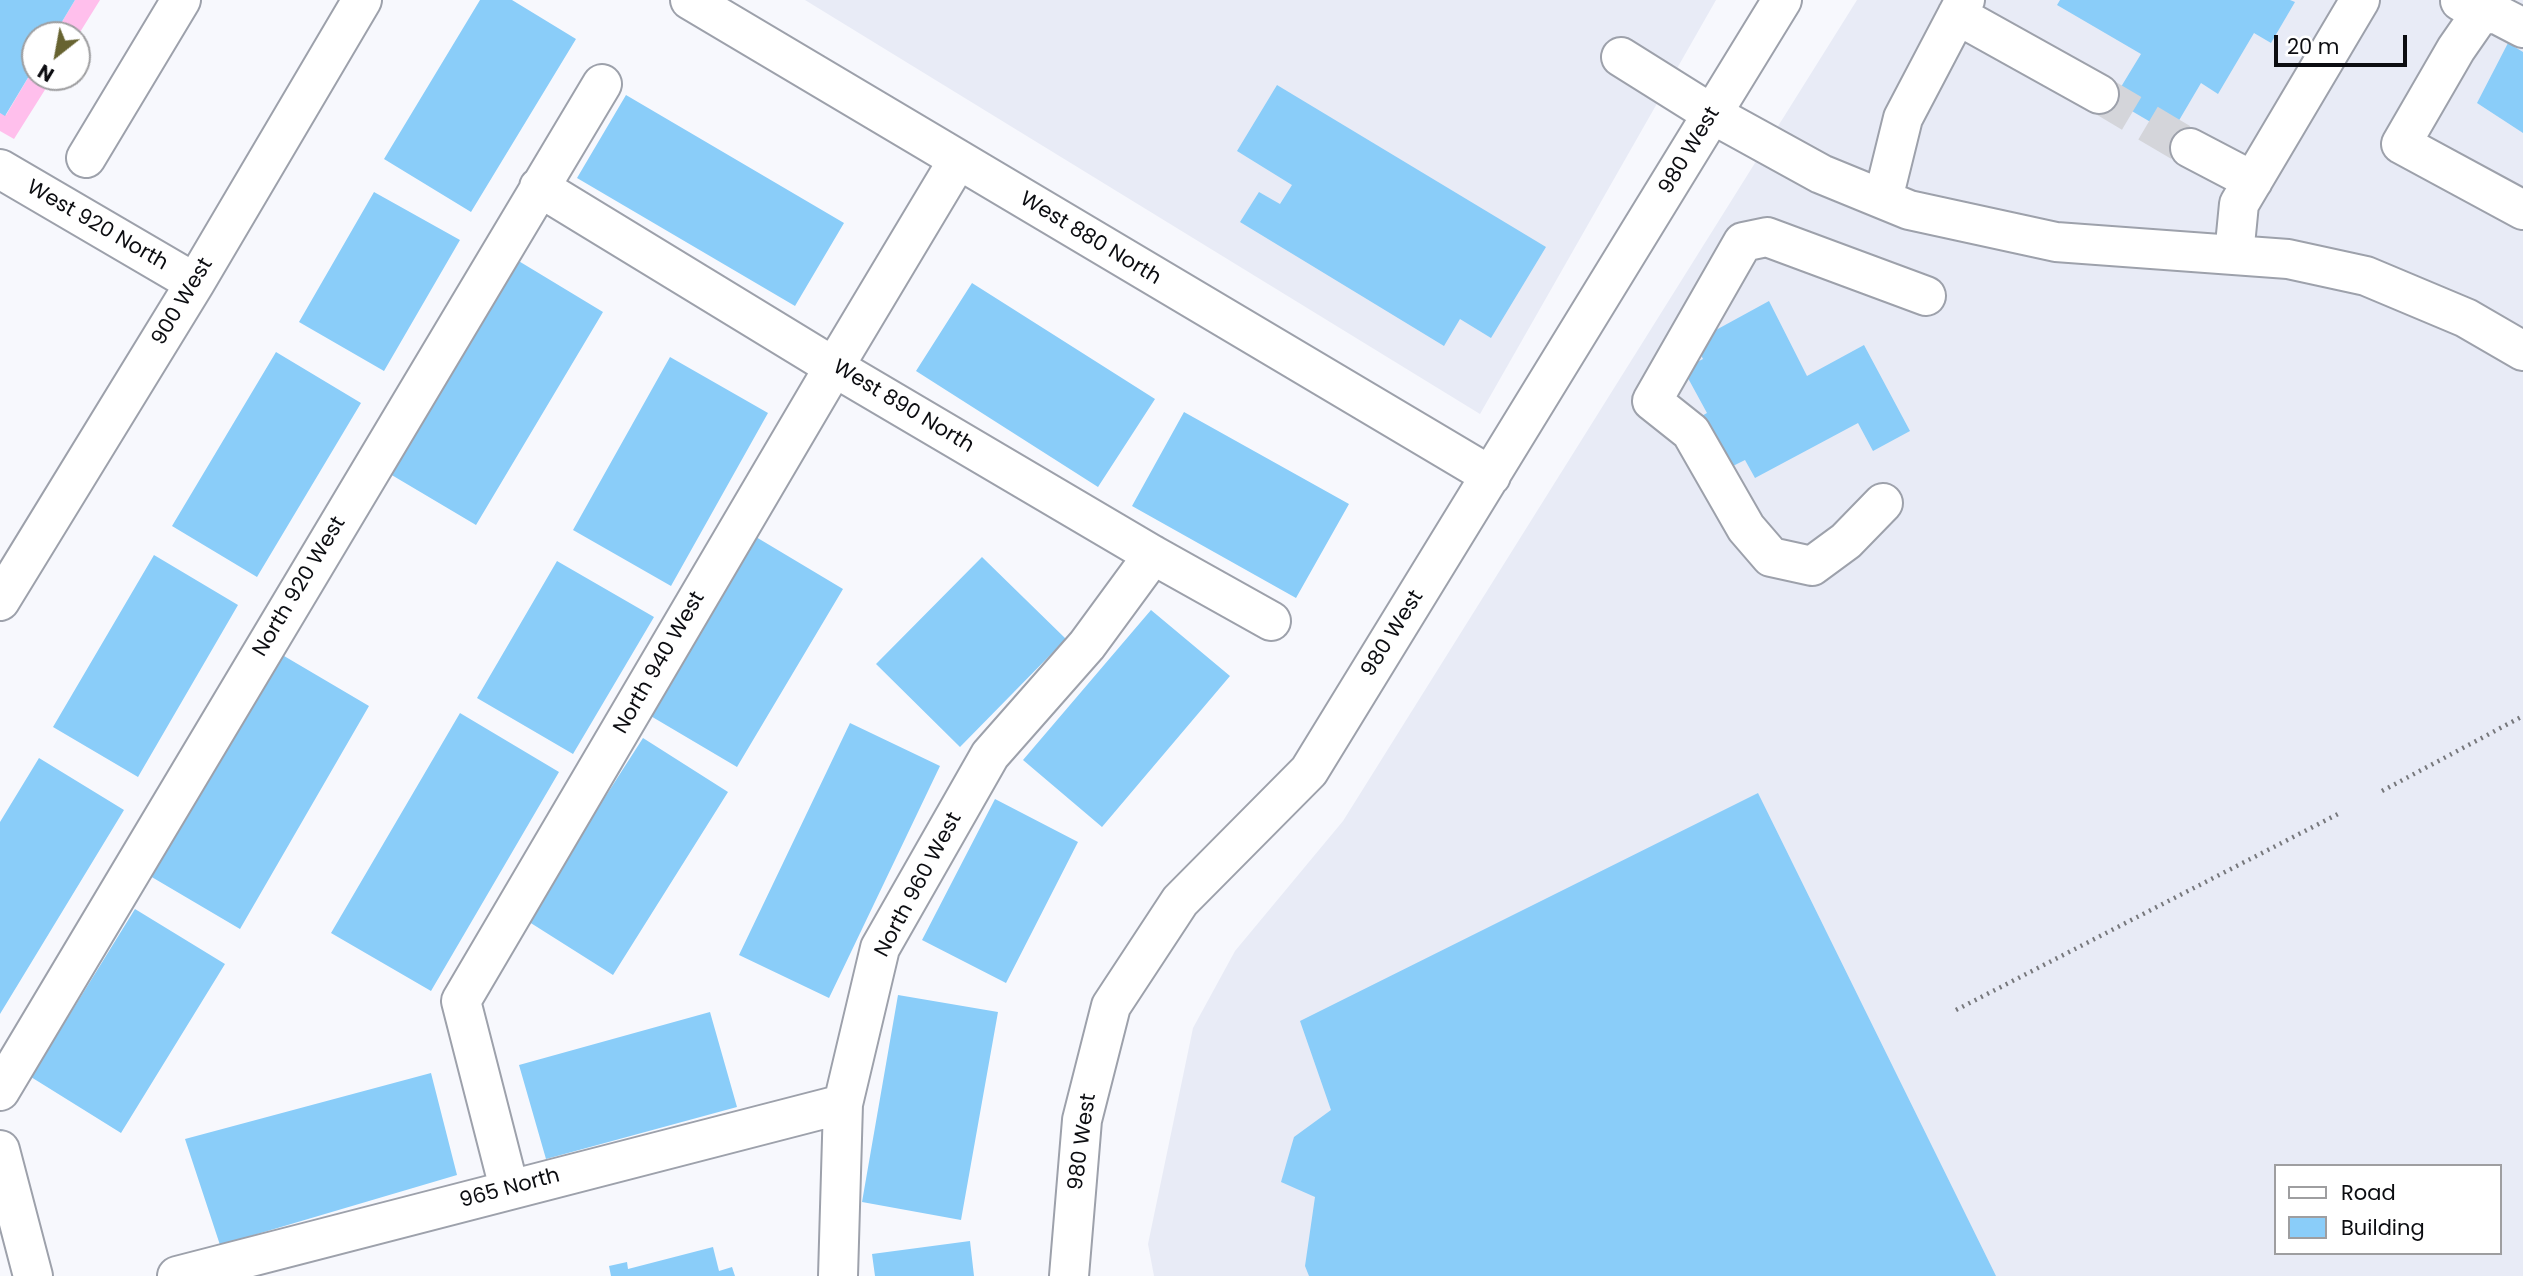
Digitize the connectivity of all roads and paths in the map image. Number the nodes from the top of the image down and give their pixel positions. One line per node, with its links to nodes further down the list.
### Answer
1 (181, 0): 14 (street)
2 (362, 0): 22 (street, 900 West)
3 (690, 0): 15 (street, West 880 North)
4 (1782, 0): 12 (street, 980 West)
5 (2360, 0): 17 (street)
6 (2469, 7): 8 (street); 20 (street)
7 (1961, 8): 11 (street); 19 (street)
8 (2523, 28)
9 (1621, 57): 12 (street)
10 (602, 83): 18 (street, North 920 West)
11 (2099, 94)
12 (1712, 114): 19 (street); 26 (street, 980 West)
13 (2190, 148): 17 (street)
14 (86, 158)
15 (958, 160): 25 (street, North 940 West); 26 (street, West 880 North)
16 (0, 169): 22 (street, West 920 North)
17 (2253, 181): 21 (street)
18 (540, 187): 25 (street, West 890 North); 35 (street, North 920 West)
19 (1883, 199): 21 (street)
20 (2523, 210)
21 (2234, 255): 24 (street)
22 (195, 283): 29 (street, 900 West)
23 (1926, 296): 27 (street)
24 (2520, 342)
25 (834, 367): 28 (street, West 890 North); 38 (street, North 940 West)
26 (1491, 476): 42 (street, 980 West)
27 (1883, 503)
28 (1153, 555): 30 (street, West 890 North); 36 (street, North 960 West)
29 (0, 601)
30 (1271, 621)
31 (2523, 716): 32 (path)
32 (2382, 791)
33 (2340, 813): 34 (path)
34 (1956, 1010)
35 (0, 1091)
36 (843, 1104): 38 (street, 965 North); 41 (street, North 960 West)
37 (0, 1150): 39 (street)
38 (509, 1188): 40 (street, 965 North)
39 (33, 1276)
40 (177, 1276)
41 (838, 1276)
42 (1069, 1276)

